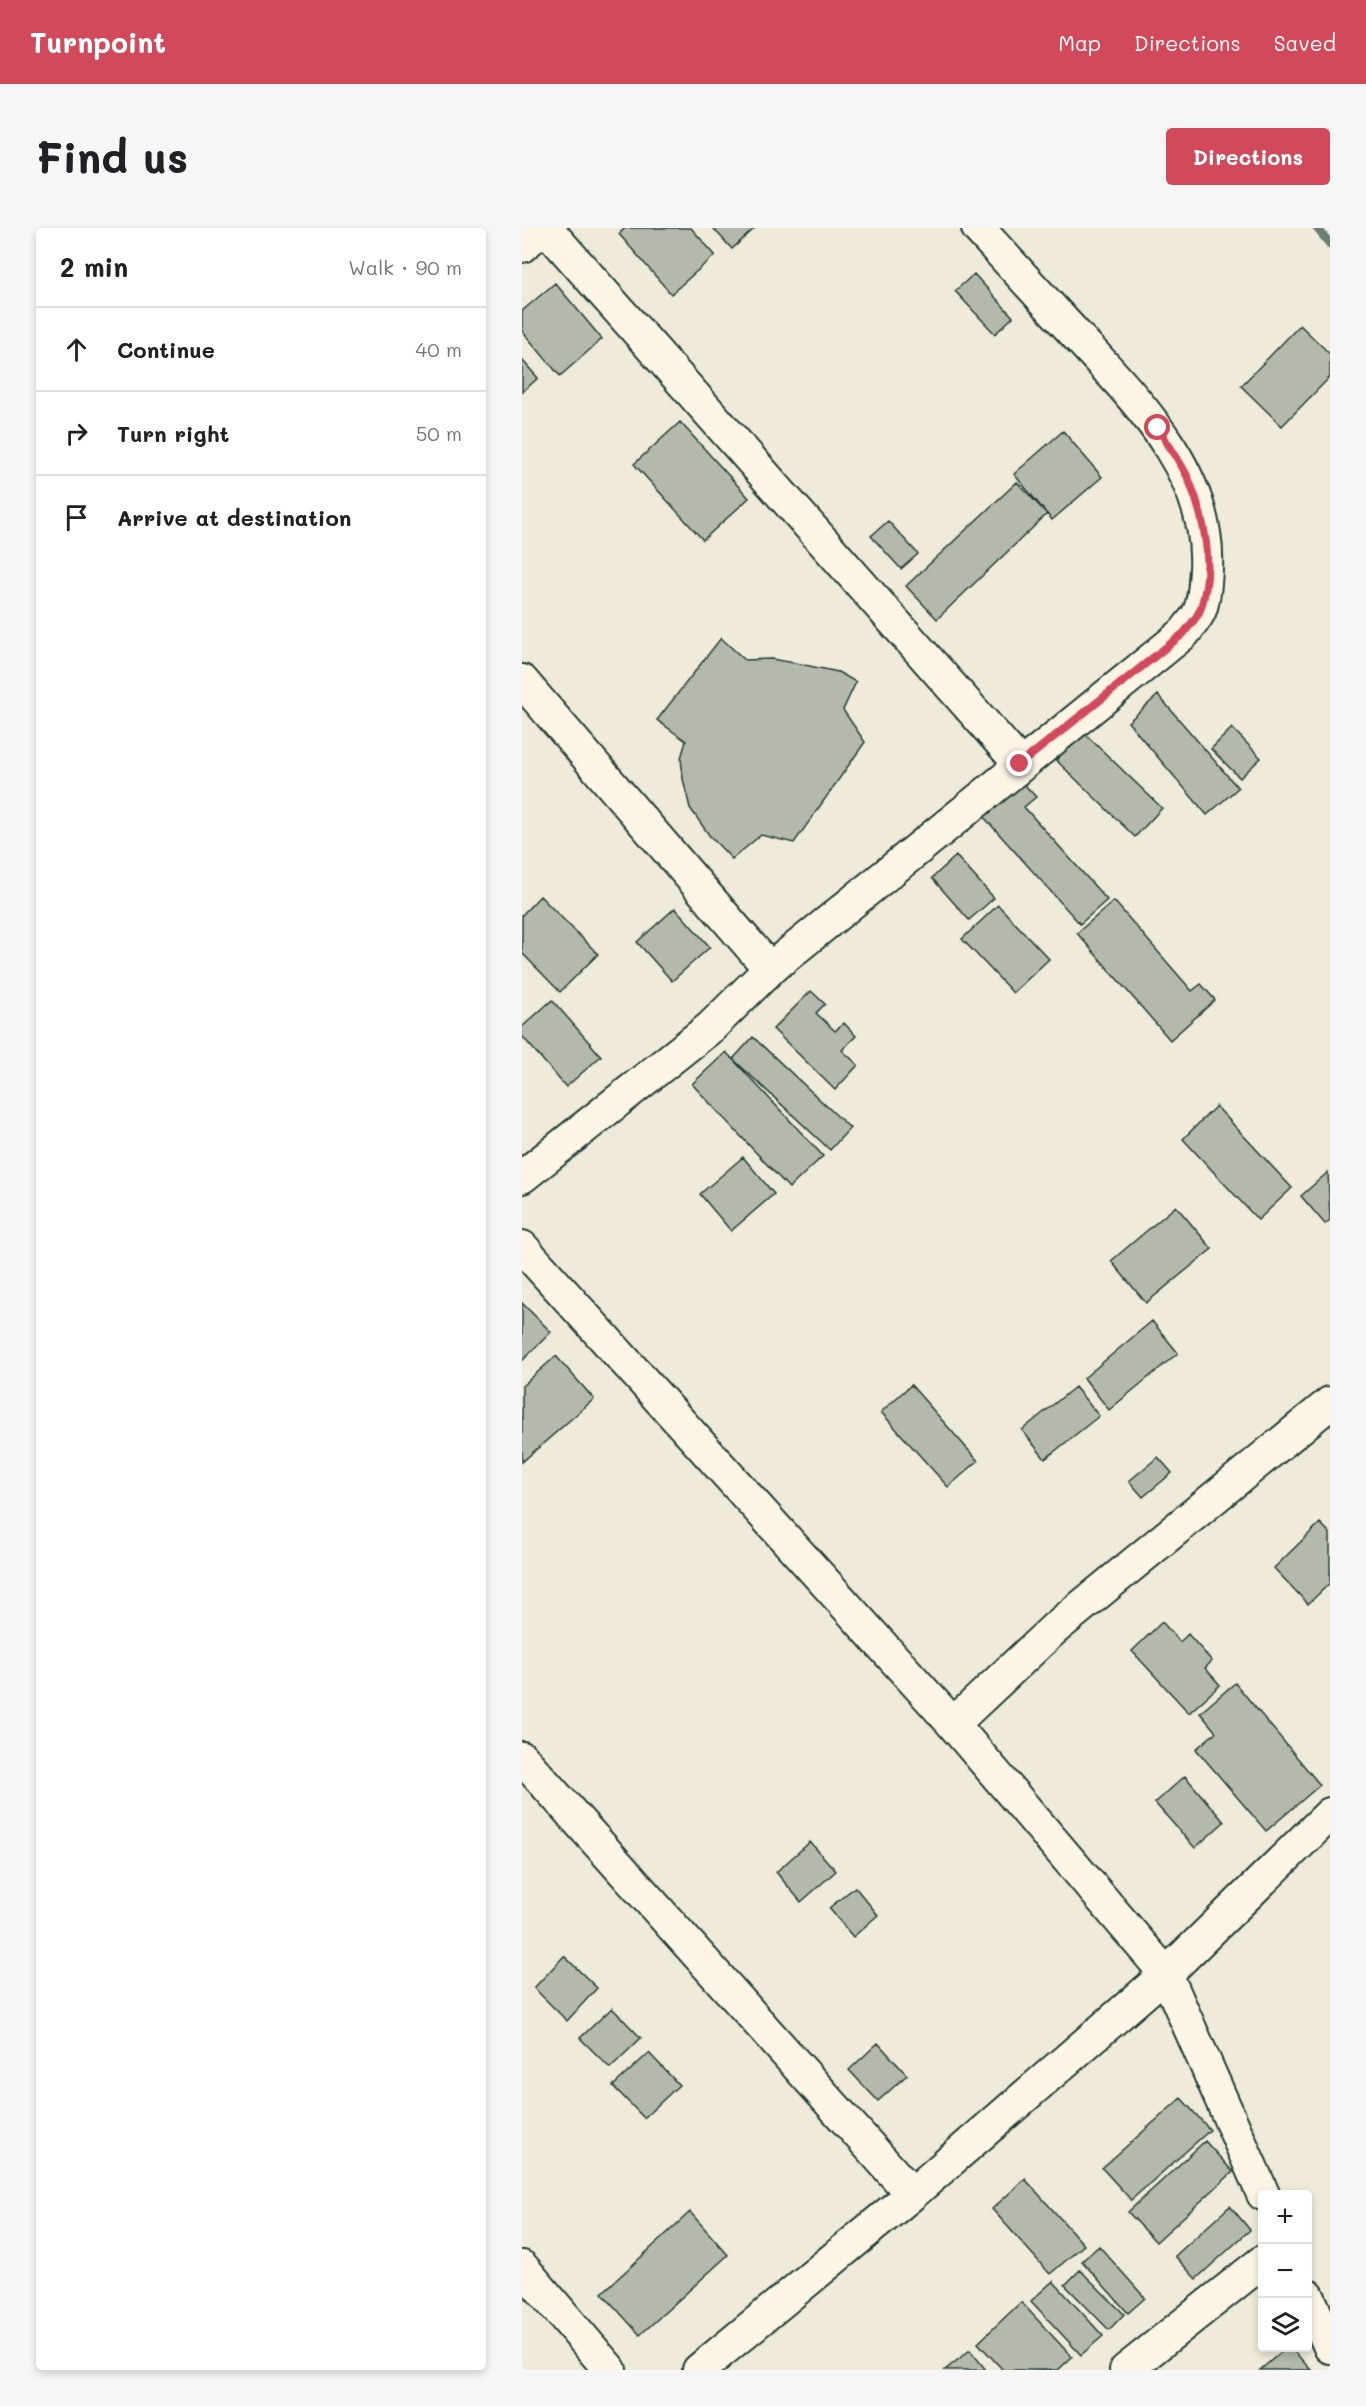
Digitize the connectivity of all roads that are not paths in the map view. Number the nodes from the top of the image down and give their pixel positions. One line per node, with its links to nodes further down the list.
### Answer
1 (545, 228): 3 (street); 5 (street)
2 (978, 228): 5 (street)
3 (522, 246)
4 (522, 681): 6 (street)
5 (1020, 764): 6 (street)
6 (770, 969): 7 (street)
7 (522, 1177)
8 (522, 1247): 10 (street)
9 (1330, 1403): 10 (street)
10 (953, 1724): 13 (street)
11 (522, 1758): 15 (street)
12 (1330, 1814): 13 (street)
13 (1166, 1974): 14 (street); 15 (street)
14 (1261, 2190)
15 (912, 2194): 21 (street)
16 (1258, 2266): 22 (street)
17 (522, 2267): 20 (street)
18 (1309, 2298): 19 (street)
19 (1330, 2347)
20 (610, 2370)
21 (699, 2370)
22 (1126, 2370)

